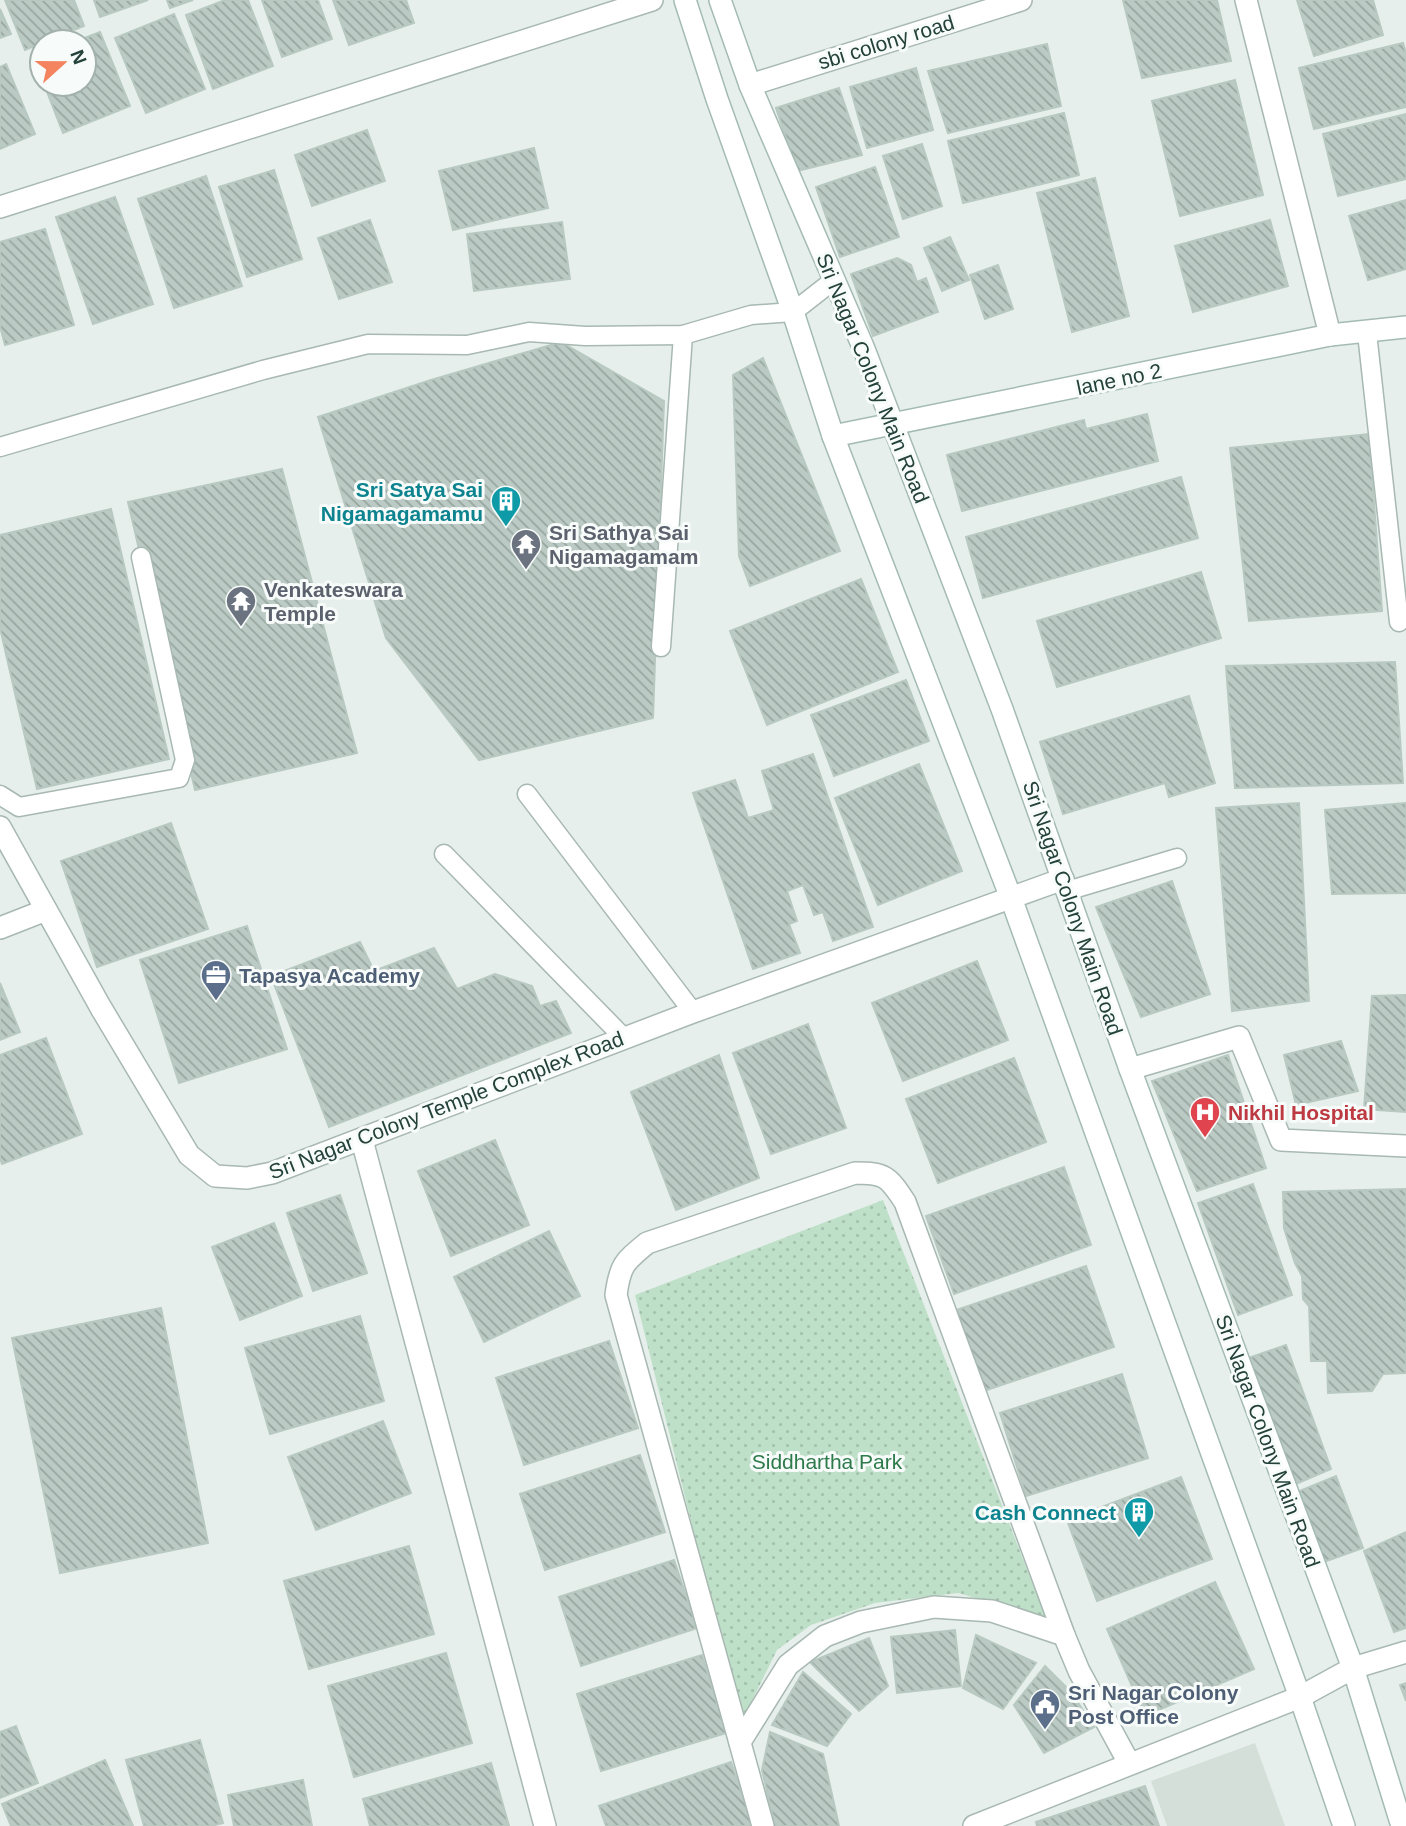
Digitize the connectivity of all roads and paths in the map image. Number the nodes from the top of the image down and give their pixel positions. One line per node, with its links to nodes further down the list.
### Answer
1 (652, 0): 7 (street)
2 (685, 0): 9 (street)
3 (720, 0): 6 (street, Sri Nagar Colony Main Road)
4 (1021, 0): 6 (street, sbi colony road)
5 (1246, 0): 13 (street)
6 (750, 85): 8 (street, Sri Nagar Colony Main Road)
7 (0, 207)
8 (834, 280): 9 (lane); 14 (street, Sri Nagar Colony Main Road)
9 (793, 312): 12 (lane); 15 (street)
10 (1406, 327): 11 (street, lane no 2)
11 (1367, 333): 13 (street, lane no 2); 18 (lane)
12 (683, 335): 16 (lane); 19 (lane)
13 (1330, 335): 14 (street, lane no 2)
14 (893, 425): 15 (street, lane no 2); 25 (street, Sri Nagar Colony Main Road)
15 (833, 436): 26 (street)
16 (0, 447)
17 (141, 558): 21 (lane)
18 (1399, 622)
19 (661, 647)
20 (527, 794): 29 (lane)
21 (0, 795)
22 (0, 827): 27 (street, Sri Nagar Colony Temple Complex Road)
23 (444, 854): 30 (lane)
24 (1177, 858): 25 (lane)
25 (1065, 885): 26 (street, Sri Nagar Colony Temple Complex Road); 31 (street, Sri Nagar Colony Main Road)
26 (1012, 898): 29 (street, Sri Nagar Colony Temple Complex Road); 37 (street)
27 (46, 910): 28 (street); 32 (street, Sri Nagar Colony Temple Complex Road)
28 (0, 928)
29 (693, 1012): 30 (street, Sri Nagar Colony Temple Complex Road)
30 (624, 1038): 32 (street, Sri Nagar Colony Temple Complex Road)
31 (1130, 1069): 33 (street); 36 (street, Sri Nagar Colony Main Road)
32 (362, 1139): 40 (street)
33 (1406, 1146)
34 (1064, 1635): 38 (street); 38 (street); 39 (street)
35 (1406, 1652): 36 (street)
36 (1353, 1668): 37 (street); 44 (street, Sri Nagar Colony Main Road)
37 (1300, 1698): 39 (street); 43 (street)
38 (740, 1742): 41 (street)
39 (1129, 1763): 42 (street)
40 (545, 1826)
41 (763, 1826)
42 (974, 1826)
43 (1344, 1826)
44 (1402, 1826)

